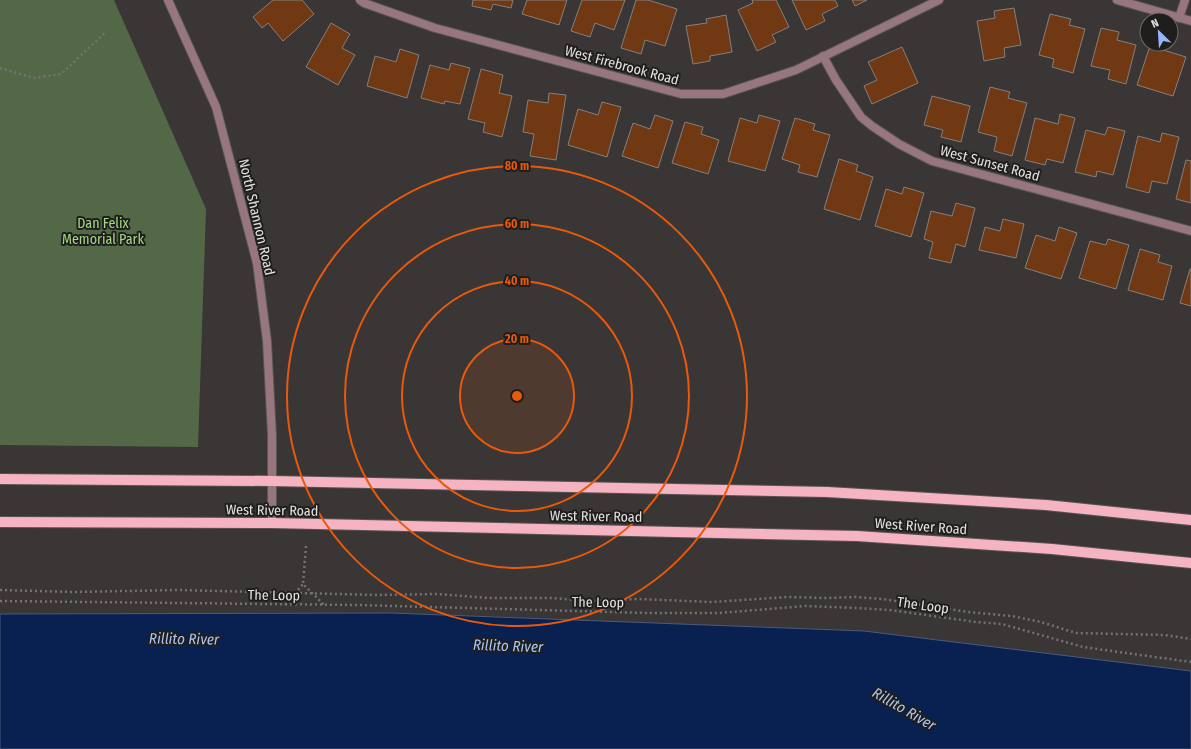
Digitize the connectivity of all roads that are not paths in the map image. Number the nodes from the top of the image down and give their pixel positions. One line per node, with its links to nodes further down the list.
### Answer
1 (168, 0): 12 (street, North Shannon Road)
2 (360, 0): 9 (street, West Firebrook Road)
3 (939, 0): 9 (street, West Firebrook Road)
4 (1117, 0): 6 (street)
5 (1185, 0): 7 (street)
6 (1158, 12)
7 (1179, 18): 8 (street)
8 (1191, 21)
9 (823, 56): 10 (street, West Sunset Road)
10 (1191, 231)
11 (0, 479): 12 (main road, West River Road)
12 (271, 480): 13 (main road, West River Road); 15 (street, North Shannon Road)
13 (1191, 520)
14 (0, 522): 15 (main road, West River Road)
15 (272, 524): 16 (main road, West River Road)
16 (1191, 563)

